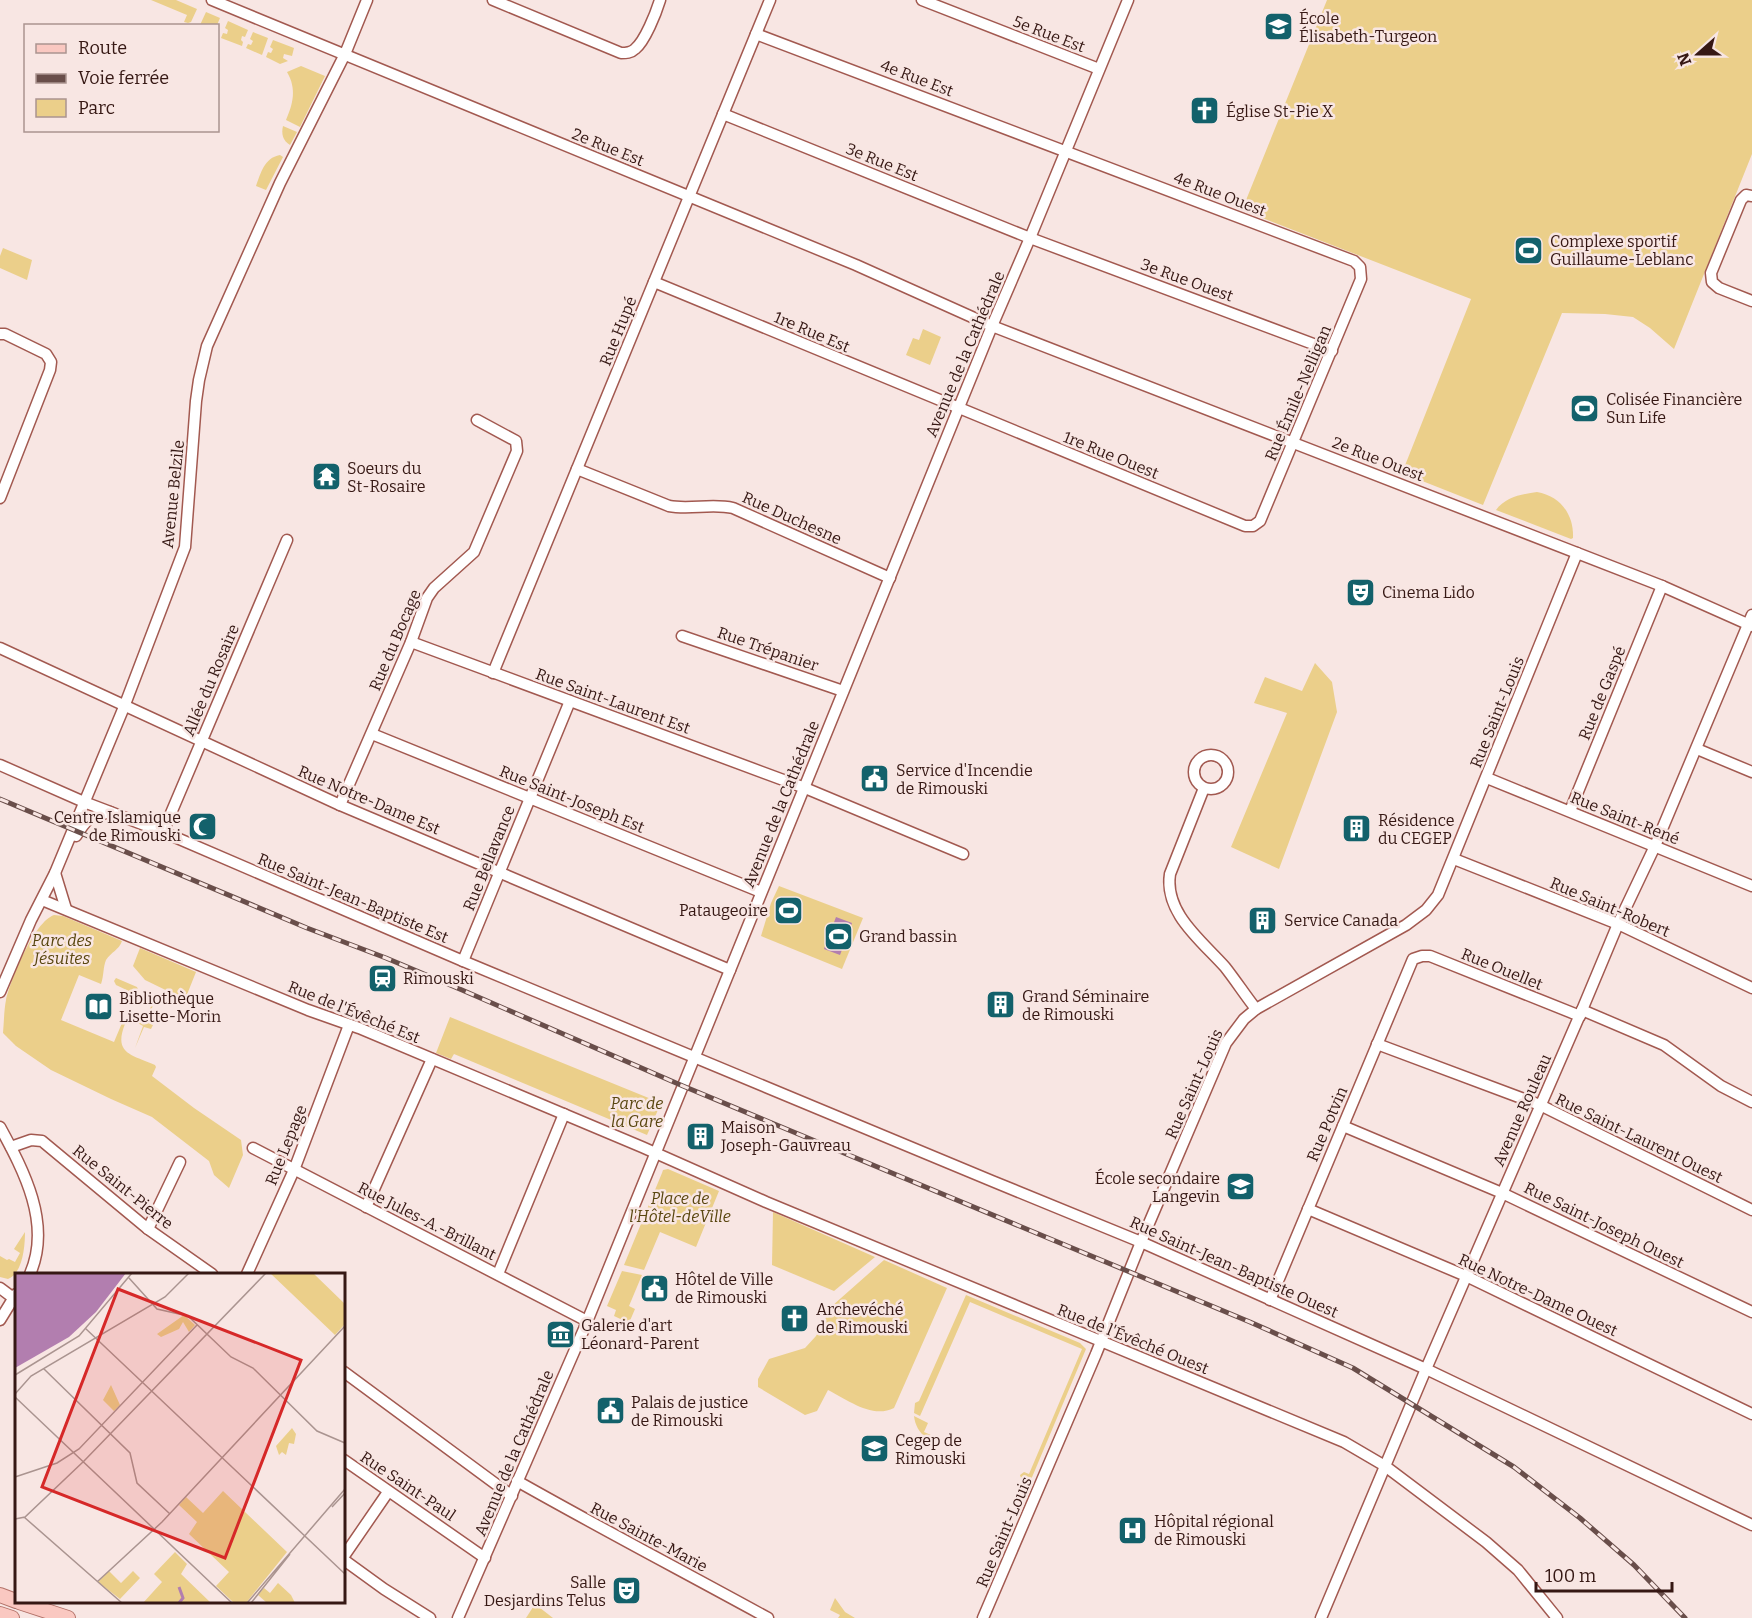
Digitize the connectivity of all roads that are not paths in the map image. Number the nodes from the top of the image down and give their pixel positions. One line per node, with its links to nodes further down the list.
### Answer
1 (212, 0): 9 (street, 2e Rue Est)
2 (367, 0): 9 (street, Avenue Belzile)
3 (493, 0): 4 (street)
4 (660, 0)
5 (770, 0): 8 (street, Rue Hupé)
6 (922, 0): 10 (street, 5e Rue Est)
7 (1128, 0): 10 (street, Avenue de la Cathédrale)
8 (756, 34): 11 (street, Rue Hupé); 12 (street, 4e Rue Est)
9 (345, 54): 14 (street, 2e Rue Est); 39 (street, Avenue Belzile)
10 (1099, 69): 12 (street, Avenue de la Cathédrale)
11 (723, 114): 14 (street, Rue Hupé); 15 (street, 3e Rue Est)
12 (1066, 151): 15 (street, Avenue de la Cathédrale); 16 (street, 4e Rue Ouest)
13 (1749, 195): 18 (street)
14 (689, 196): 17 (street, Rue Hupé); 19 (street, 2e Rue Est)
15 (1030, 238): 19 (street, Avenue de la Cathédrale); 21 (street, 3e Rue Ouest)
16 (1360, 267): 21 (street, Rue Émile-Nelligan)
17 (654, 282): 22 (street, 1re Rue Est); 25 (street, Rue Hupé)
18 (1752, 301)
19 (992, 326): 22 (street, Avenue de la Cathédrale); 24 (street, 2e Rue Ouest)
20 (0, 334): 26 (street)
21 (1332, 351): 24 (street, Rue Émile-Nelligan)
22 (959, 408): 27 (street, 1re Rue Ouest); 30 (street, Avenue de la Cathédrale)
23 (477, 420): 34 (street, Rue du Bocage)
24 (1293, 442): 27 (street, Rue Émile-Nelligan); 29 (street, 2e Rue Ouest)
25 (577, 469): 30 (street, Rue Duchesne); 36 (street, Rue Hupé)
26 (0, 498)
27 (1253, 526)
28 (287, 540): 41 (street, Allée du Rosaire)
29 (1577, 553): 31 (street, 2e Rue Ouest); 45 (street, Rue Saint-Louis)
30 (890, 578): 37 (street, Avenue de la Cathédrale)
31 (1662, 586): 32 (street, 2e Rue Ouest); 51 (street, Rue de Gaspé)
32 (1751, 622): 42 (street, Avenue Rouleau)
33 (682, 636): 37 (street, Rue Trépanier)
34 (411, 642): 36 (street, Rue Saint-Laurent Est); 40 (street, Rue du Bocage)
35 (0, 648): 39 (street, Rue Notre-Dame Est)
36 (493, 673): 38 (street, Rue Saint-Laurent Est)
37 (843, 691): 46 (street, Avenue de la Cathédrale)
38 (570, 701): 46 (street, Rue Saint-Laurent Est); 48 (street, Rue Bellavance)
39 (124, 707): 41 (street, Rue Notre-Dame Est); 49 (street, Avenue Belzile)
40 (372, 734): 48 (street, Rue Saint-Joseph Est); 50 (street, Rue du Bocage)
41 (201, 742): 50 (street, Rue Notre-Dame Est); 53 (street, Allée du Rosaire)
42 (1697, 749): 44 (street); 54 (street, Avenue Rouleau)
43 (0, 765): 49 (street, Rue Saint-Jean-Baptiste Est)
44 (1752, 772)
45 (1486, 778): 51 (street, Rue Saint-René); 57 (street, Rue Saint-Louis)
46 (805, 788): 56 (street); 61 (street, Avenue de la Cathédrale)
47 (1204, 788): 70 (street)
48 (530, 797): 58 (street, Rue Bellavance); 61 (street, Rue Saint-Joseph Est)
49 (84, 802): 52 (street, Rue Saint-Jean-Baptiste Est); 55 (street, Avenue Belzile)
50 (340, 805): 58 (street, Rue Notre-Dame Est)
51 (1570, 811): 54 (street, Rue Saint-René)
52 (110, 812): 53 (street, Rue Saint-Jean-Baptiste Est); 55 (street)
53 (163, 832): 66 (street, Rue Saint-Jean-Baptiste Est)
54 (1655, 846): 60 (street, Rue Saint-René); 64 (street, Avenue Rouleau)
55 (63, 852): 59 (street, Avenue Belzile)
56 (963, 854)
57 (1454, 859): 64 (street, Rue Saint-Robert); 70 (street, Rue Saint-Louis)
58 (500, 872): 66 (street, Rue Bellavance); 67 (street, Rue Notre-Dame Est)
59 (55, 873): 62 (street, Avenue Belzile); 63 (street)
60 (1752, 886)
61 (761, 892): 67 (street, Avenue de la Cathédrale)
62 (42, 900): 63 (street, Rue de l'Évêché Est); 69 (street, Avenue Belzile)
63 (66, 909): 72 (street, Rue de l'Évêché Est)
64 (1618, 924): 68 (street, Rue Saint-Robert); 71 (street, Avenue Rouleau)
65 (1413, 959): 71 (street, Rue Ouellet); 73 (street, Rue Potvin)
66 (463, 961): 74 (street, Rue Saint-Jean-Baptiste Est)
67 (730, 970): 74 (street, Avenue de la Cathédrale)
68 (1752, 988)
69 (0, 992)
70 (1256, 1009): 91 (street, Rue Saint-Louis)
71 (1581, 1013): 76 (street, Rue Ouellet); 77 (street, Avenue Rouleau)
72 (349, 1025): 75 (street, Rue de l'Évêché Est); 85 (street, Rue Lepage)
73 (1377, 1044): 77 (street, Rue Saint-Laurent Ouest); 80 (street, Rue Potvin)
74 (695, 1056): 83 (street, Avenue de la Cathédrale); 91 (street, Rue Saint-Jean-Baptiste Ouest)
75 (432, 1059): 78 (street, Rue de l'Évêché Est); 87 (street)
76 (1752, 1102)
77 (1540, 1105): 86 (street, Avenue Rouleau); 89 (street, Rue Saint-Laurent Ouest)
78 (564, 1114): 83 (street, Rue de l'Évêché Est); 95 (street)
79 (0, 1126): 81 (street)
80 (1343, 1126): 86 (street, Rue Saint-Joseph Ouest); 88 (street, Rue Potvin)
81 (11, 1147): 90 (street, Rue Saint-Pierre); 92 (street)
82 (253, 1148): 85 (street, Rue Jules-A.-Brillant)
83 (656, 1153): 103 (street, Avenue de la Cathédrale); 104 (street, Rue de l'Évêché Ouest)
84 (180, 1162): 90 (street)
85 (294, 1170): 87 (street, Rue Jules-A.-Brillant); 94 (street, Rue Lepage)
86 (1502, 1193): 96 (street, Avenue Rouleau); 101 (street, Rue Saint-Joseph Ouest)
87 (366, 1207): 95 (street, Rue Jules-A.-Brillant)
88 (1308, 1209): 96 (street, Rue Notre-Dame Ouest); 100 (street, Rue Potvin)
89 (1752, 1210)
90 (148, 1229): 93 (street, Rue Saint-Pierre)
91 (1141, 1242): 100 (street, Rue Saint-Jean-Baptiste Ouest); 104 (street, Rue Saint-Louis)
92 (31, 1273)
93 (209, 1273)
94 (248, 1273)
95 (498, 1274): 103 (street, Rue Jules-A.-Brillant)
96 (1466, 1276): 105 (street, Avenue Rouleau); 107 (street, Rue Notre-Dame Ouest)
97 (0, 1288): 98 (street)
98 (15, 1296)
99 (15, 1298): 102 (street)
100 (1270, 1300): 105 (street, Rue Saint-Jean-Baptiste Ouest)
101 (1752, 1312)
102 (0, 1320)
103 (587, 1321): 110 (street, Avenue de la Cathédrale)
104 (1102, 1341): 109 (street, Rue de l'Évêché Ouest); 127 (street, Rue Saint-Louis)
105 (1426, 1368): 109 (street, Avenue Rouleau); 113 (street, Rue Saint-Jean-Baptiste Ouest)
106 (345, 1373): 112 (street)
107 (1752, 1414)
108 (345, 1461): 111 (street, Rue Saint-Paul)
109 (1385, 1466): 121 (street, Rue de l'Évêché Ouest); 128 (street, Avenue Rouleau)
110 (517, 1481): 112 (street, Avenue de la Cathédrale); 126 (street, Rue Sainte-Marie)
111 (388, 1492): 114 (street); 115 (street, Rue Saint-Paul)
112 (512, 1496): 115 (street, Avenue de la Cathédrale)
113 (1752, 1525)
114 (345, 1556)
115 (485, 1558): 125 (street, Avenue de la Cathédrale)
116 (345, 1559): 124 (street)
117 (0, 1595): 118 (main road)
118 (15, 1600)
119 (24, 1603): 123 (main road)
120 (0, 1614): 122 (main road)
121 (1555, 1617)
122 (12, 1618)
123 (68, 1618)
124 (430, 1618)
125 (458, 1618)
126 (768, 1618)
127 (983, 1618)
128 (1321, 1618)

